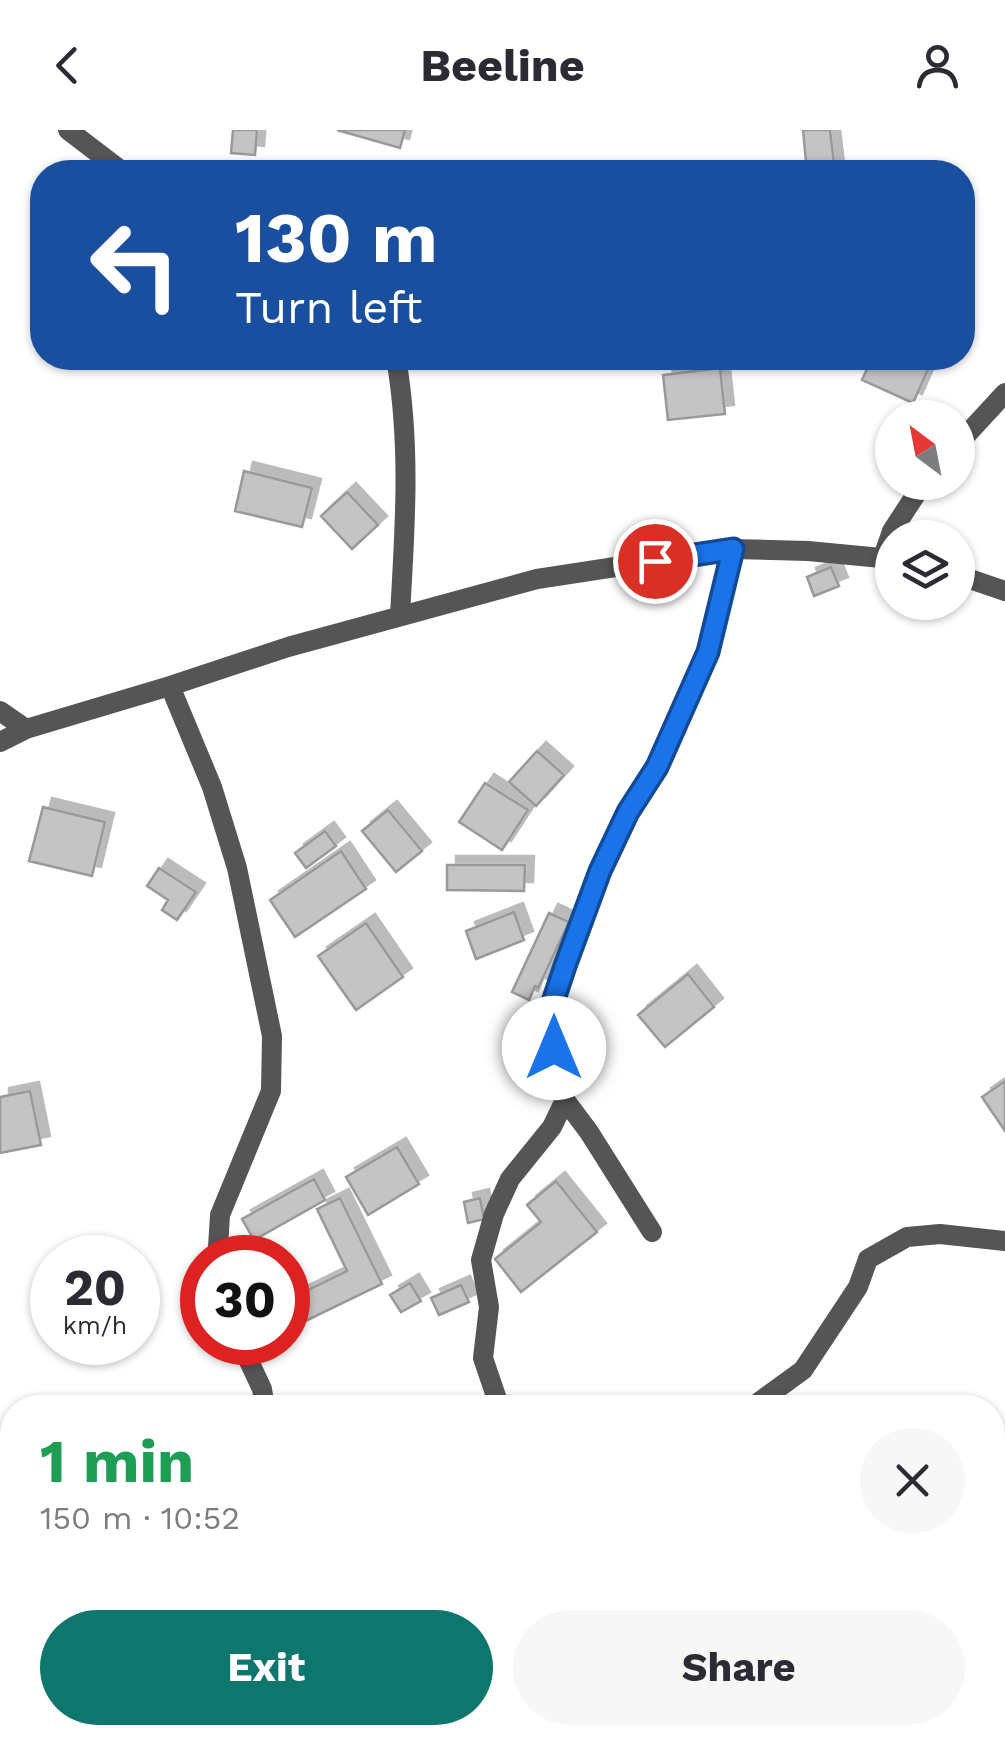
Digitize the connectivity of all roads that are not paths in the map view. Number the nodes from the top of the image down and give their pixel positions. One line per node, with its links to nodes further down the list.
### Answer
1 (68, 130): 2 (street)
2 (108, 160)
3 (398, 370): 10 (street)
4 (1005, 394): 5 (street)
5 (975, 426)
6 (733, 549): 7 (street); 10 (street); 15 (street)
7 (875, 557)
8 (975, 581): 9 (street)
9 (1005, 591)
10 (400, 615): 11 (street)
11 (170, 686): 13 (street); 17 (street)
12 (0, 712): 13 (street)
13 (26, 729): 14 (street)
14 (0, 742)
15 (565, 1100): 16 (street); 21 (street)
16 (652, 1232)
17 (219, 1235)
18 (1005, 1241): 22 (street)
19 (251, 1365): 20 (street)
20 (263, 1395)
21 (496, 1395)
22 (769, 1395)

